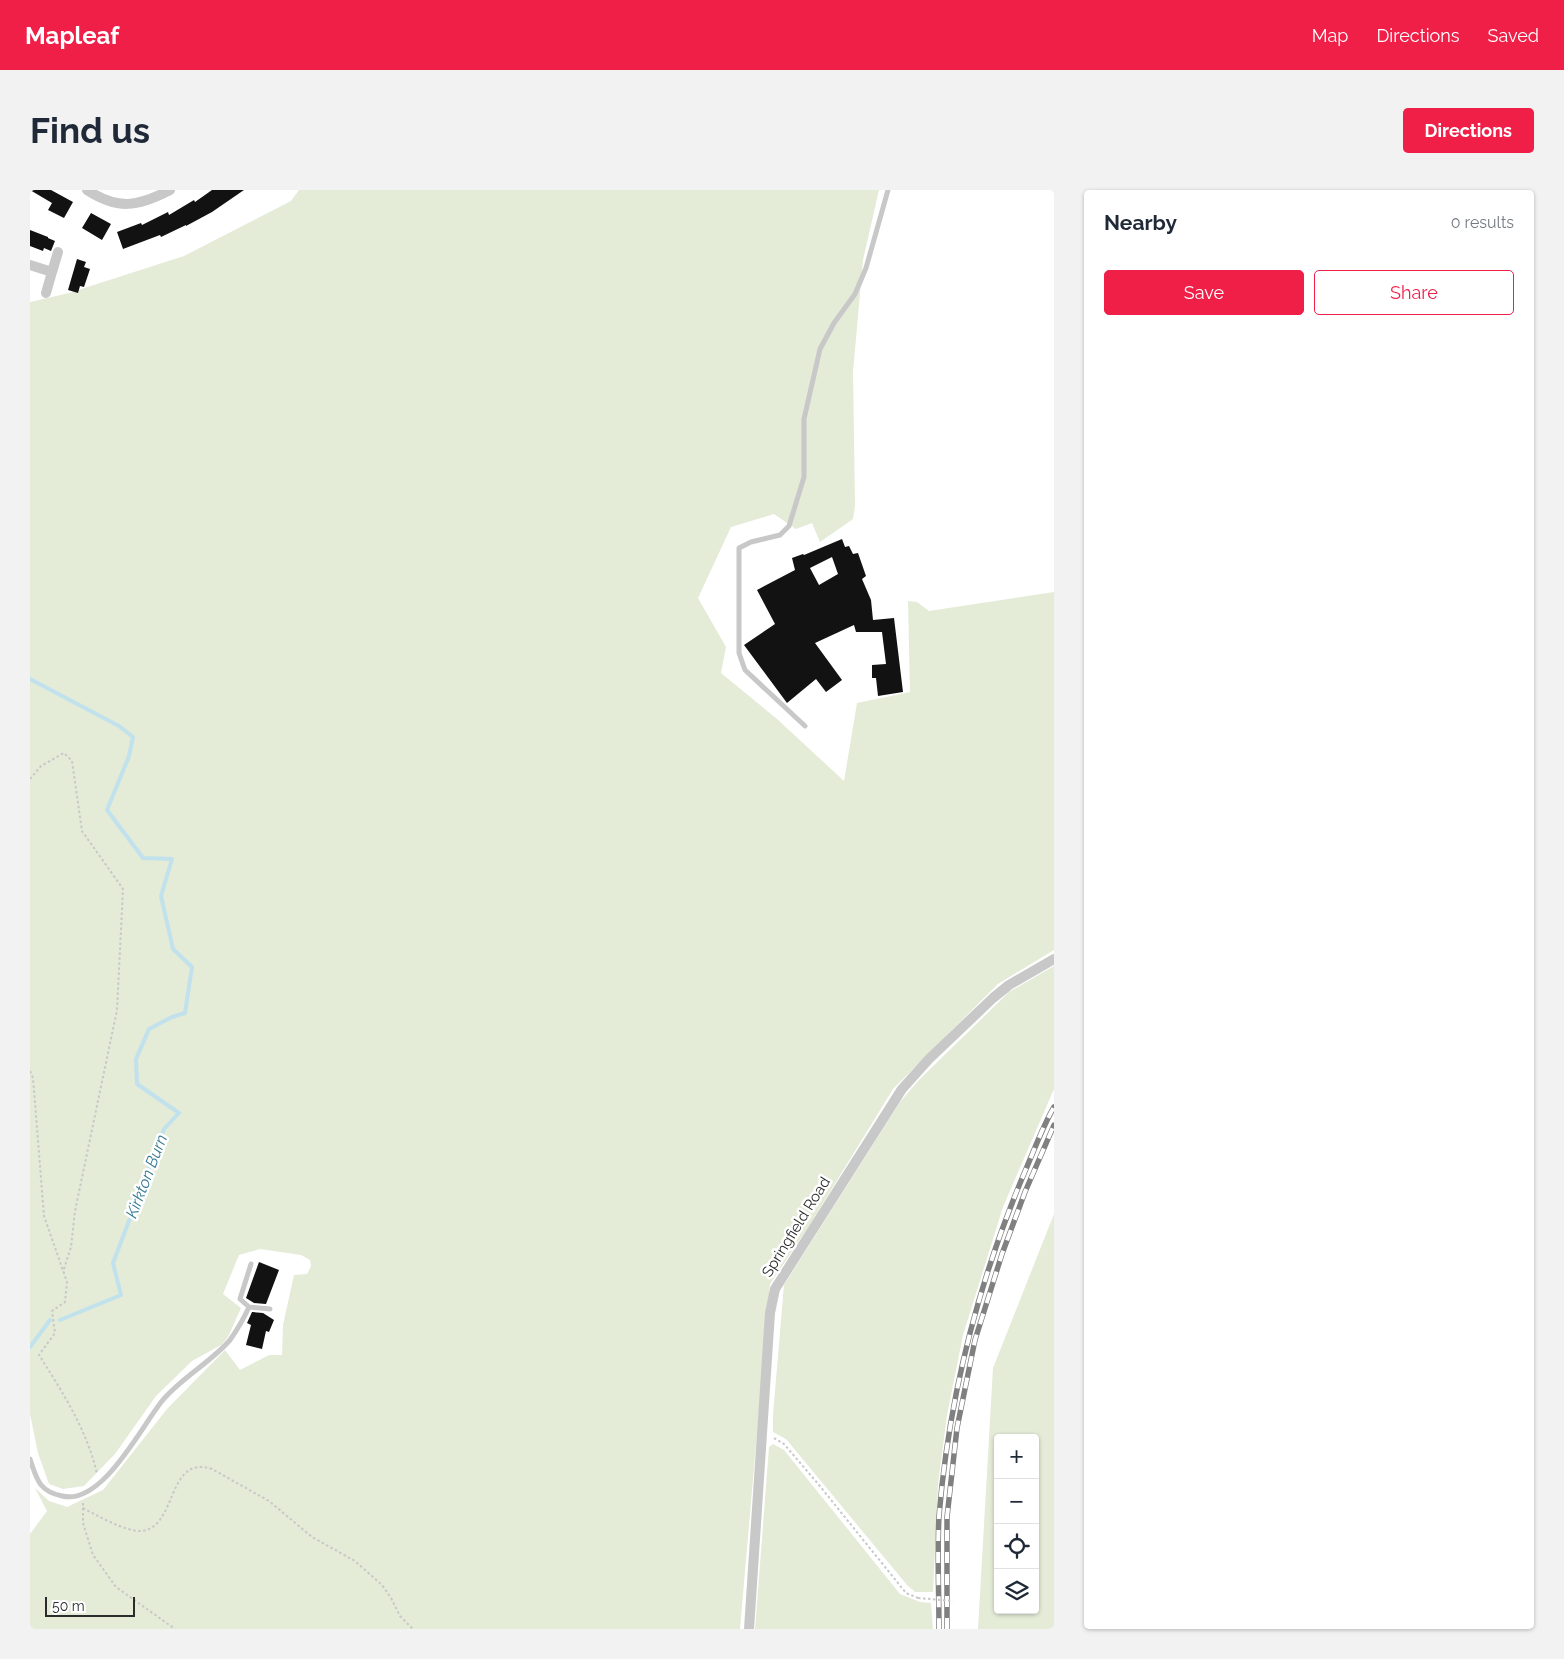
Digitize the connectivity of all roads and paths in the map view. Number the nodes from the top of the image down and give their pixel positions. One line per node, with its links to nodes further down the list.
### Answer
1 (87, 190): 2 (street)
2 (170, 190)
3 (888, 190): 8 (lane)
4 (58, 252): 6 (street)
5 (30, 266): 6 (street)
6 (52, 272): 7 (street)
7 (46, 293)
8 (806, 726)
9 (30, 779): 13 (path)
10 (1054, 959): 16 (street, Springfield Road)
11 (30, 1070): 13 (path)
12 (251, 1264): 14 (lane)
13 (63, 1272): 18 (path)
14 (249, 1307): 15 (lane); 18 (lane)
15 (270, 1309)
16 (763, 1432): 21 (path, bridge); 24 (street, Springfield Road)
17 (30, 1459): 19 (lane)
18 (99, 1483): 19 (lane)
19 (80, 1494): 20 (path)
20 (83, 1508): 22 (path); 23 (path)
21 (953, 1601)
22 (175, 1629)
23 (413, 1629)
24 (749, 1629)

